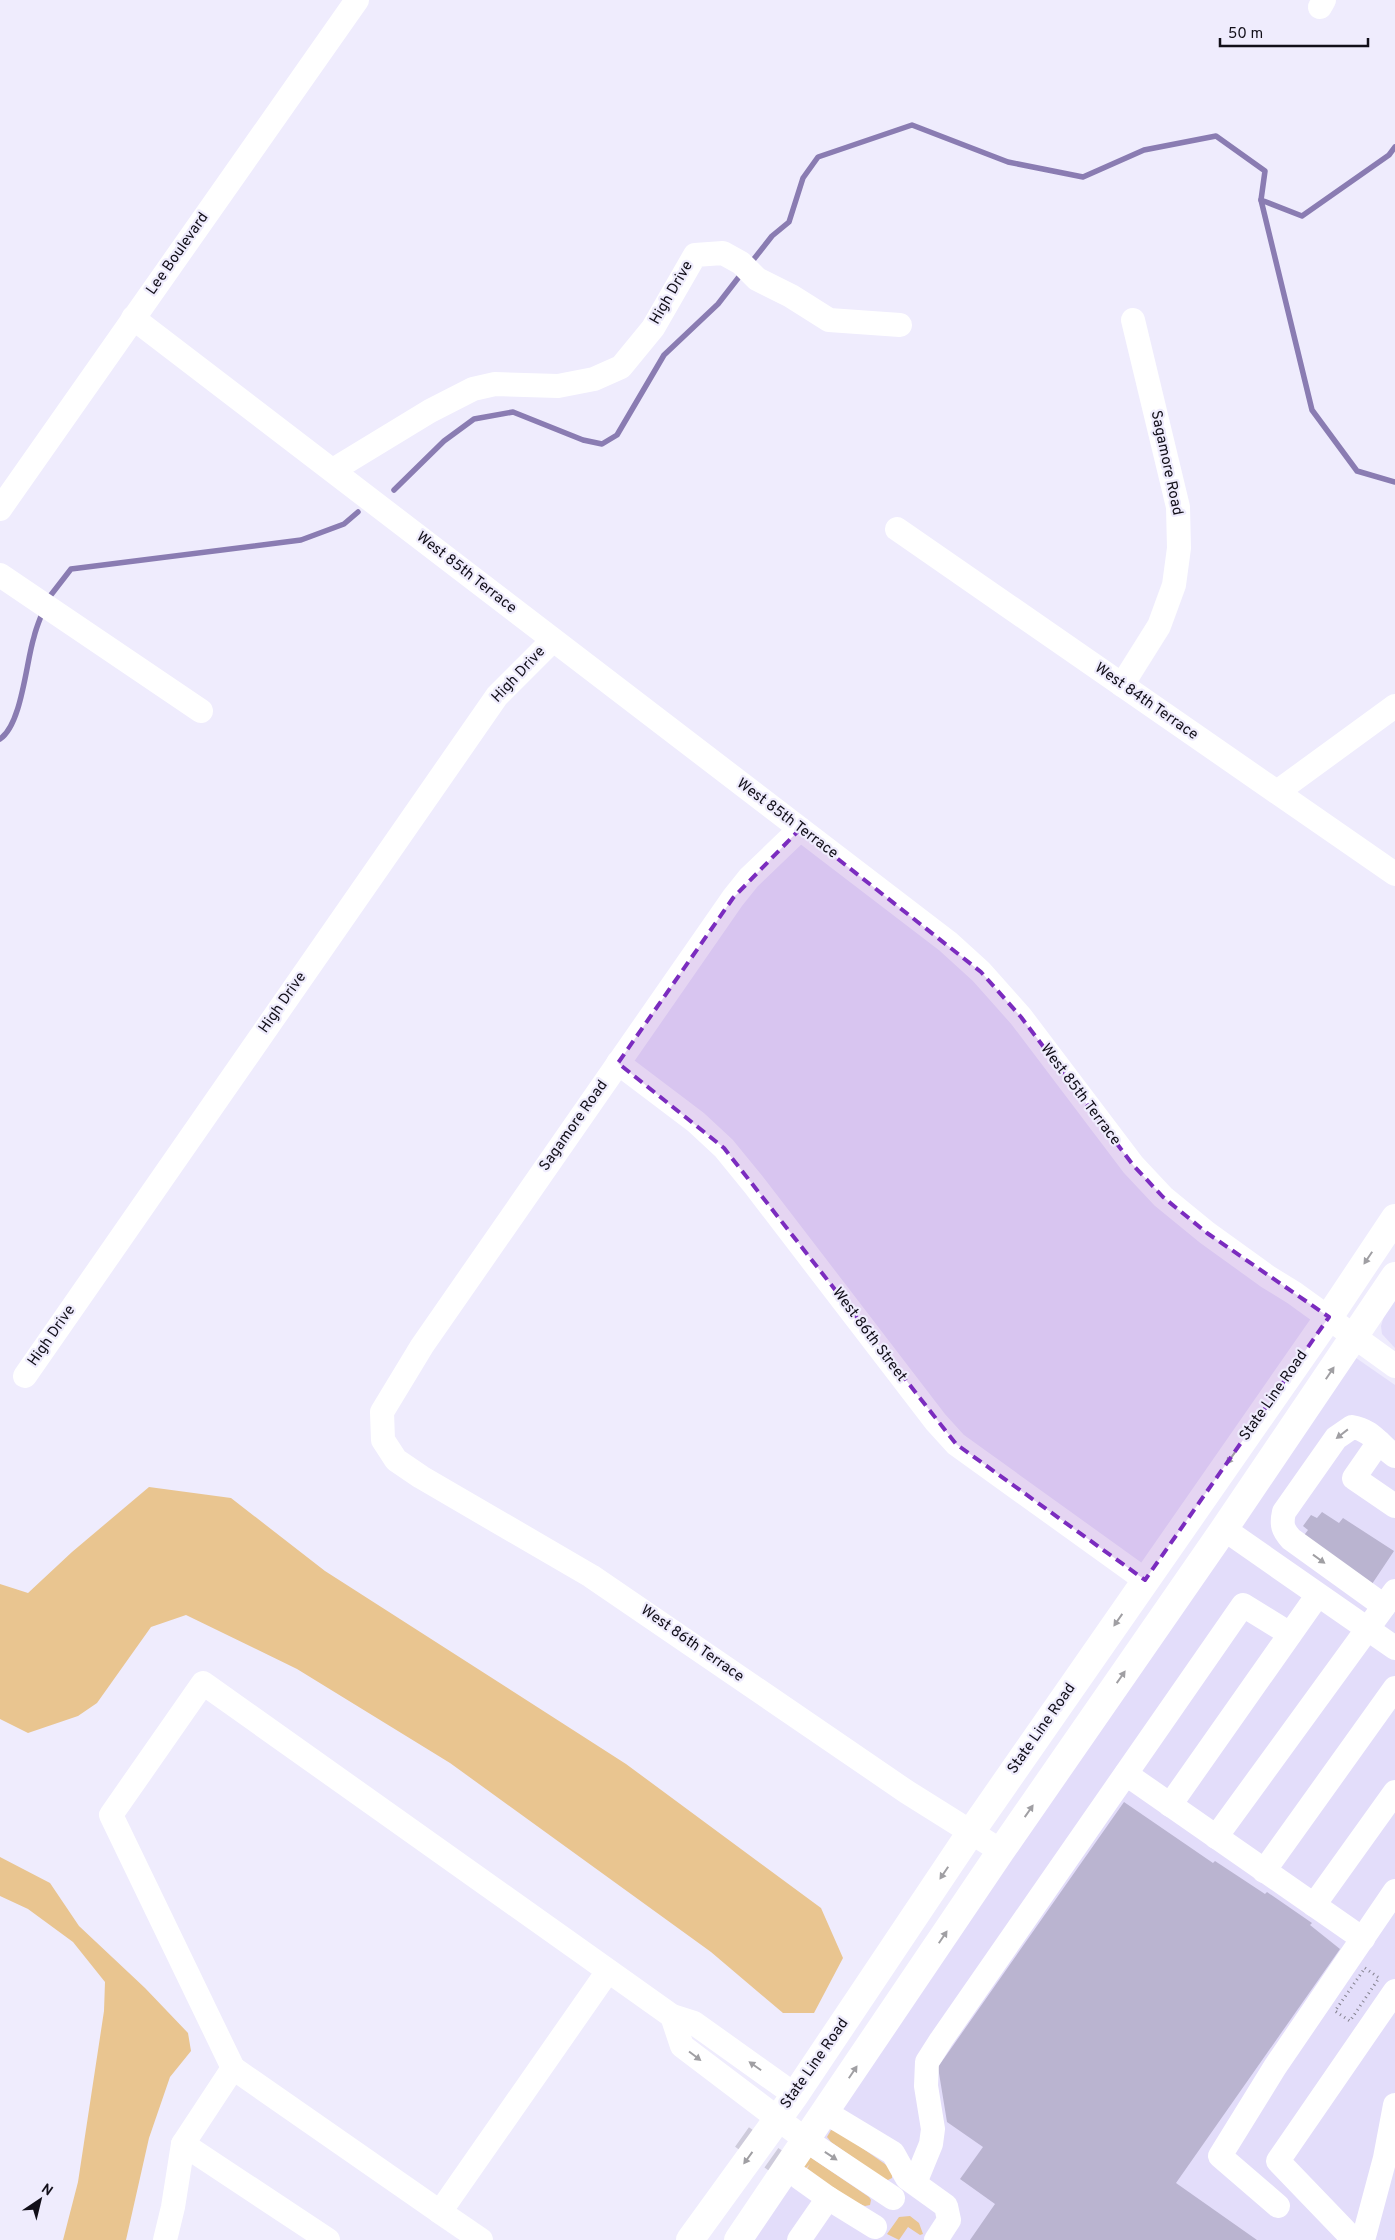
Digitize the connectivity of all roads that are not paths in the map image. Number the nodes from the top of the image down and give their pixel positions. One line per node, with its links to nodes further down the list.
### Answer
1 (357, 0): 2 (street, Lee Boulevard)
2 (133, 318): 5 (street, West 85th Terrace); 6 (street, Lee Boulevard)
3 (1133, 320): 10 (street, Sagamore Road)
4 (900, 325): 5 (street, High Drive)
5 (332, 470): 9 (street, West 85th Terrace)
6 (0, 509)
7 (897, 529): 10 (street, West 84th Terrace)
8 (0, 574): 12 (street)
9 (553, 640): 14 (street, West 85th Terrace); 22 (street, High Drive)
10 (1122, 685): 13 (street, West 84th Terrace)
11 (1395, 706): 13 (street)
12 (200, 711)
13 (1276, 792): 15 (street, West 84th Terrace)
14 (800, 830): 16 (street, Sagamore Road); 19 (street, West 85th Terrace)
15 (1395, 874)
16 (618, 1063): 23 (street, Sagamore Road); 27 (street, West 86th Street)
17 (1395, 1218): 19 (main road, State Line Road, one-way to 19)
18 (1392, 1289): 20 (main road)
19 (1329, 1317): 20 (street, West 85th Terrace); 27 (main road, State Line Road, one-way to 27)
20 (1355, 1336): 21 (street, West 85th Terrace); 26 (main road, one-way to 20)
21 (1395, 1366)
22 (25, 1376)
23 (383, 1440): 37 (street, West 86th Terrace)
24 (1387, 1449): 25 (street); 29 (street, one-way to 29)
25 (1395, 1506)
26 (1224, 1529): 28 (street); 39 (main road, one-way to 26)
27 (1145, 1580): 37 (main road, State Line Road, one-way to 37)
28 (1317, 1596): 30 (street); 31 (street)
29 (1389, 1598): 30 (street)
30 (1366, 1629): 32 (street); 38 (street)
31 (1290, 1634): 34 (street); 36 (street)
32 (1395, 1648)
33 (1395, 1688): 40 (street)
34 (1126, 1774): 36 (street); 55 (street)
35 (1395, 1792): 42 (street)
36 (1170, 1805): 38 (street)
37 (971, 1832): 39 (street, West 86th Terrace); 48 (main road, State Line Road, one-way to 48)
38 (1216, 1836): 40 (street)
39 (1001, 1851): 50 (main road, one-way to 39)
40 (1264, 1871): 42 (street)
41 (1395, 1891): 43 (street)
42 (1314, 1905): 43 (street)
43 (1363, 1939): 58 (street)
44 (608, 1971): 46 (street); 47 (street); 59 (street)
45 (1395, 1991): 68 (street)
46 (672, 2016): 48 (street, one-way to 46); 51 (street, one-way to 51)
47 (233, 2068): 53 (street); 59 (street)
48 (795, 2095): 51 (main road, State Line Road)
49 (1395, 2105): 69 (street)
50 (825, 2112): 52 (main road); 55 (street)
51 (777, 2118): 52 (street); 64 (main road, State Line Road, one-way to 64)
52 (806, 2140): 57 (street, one-way to 57); 65 (main road)
53 (183, 2144): 61 (street); 62 (street)
54 (800, 2178): 56 (street)
55 (911, 2180): 57 (street); 67 (street)
56 (828, 2198): 60 (street); 66 (street)
57 (893, 2198): 60 (street)
58 (1278, 2206)
59 (440, 2212): 63 (street)
60 (871, 2234)
61 (165, 2240)
62 (328, 2240)
63 (481, 2240)
64 (690, 2240)
65 (738, 2240)
66 (800, 2240)
67 (936, 2240)
68 (1354, 2240)
69 (1363, 2240)

